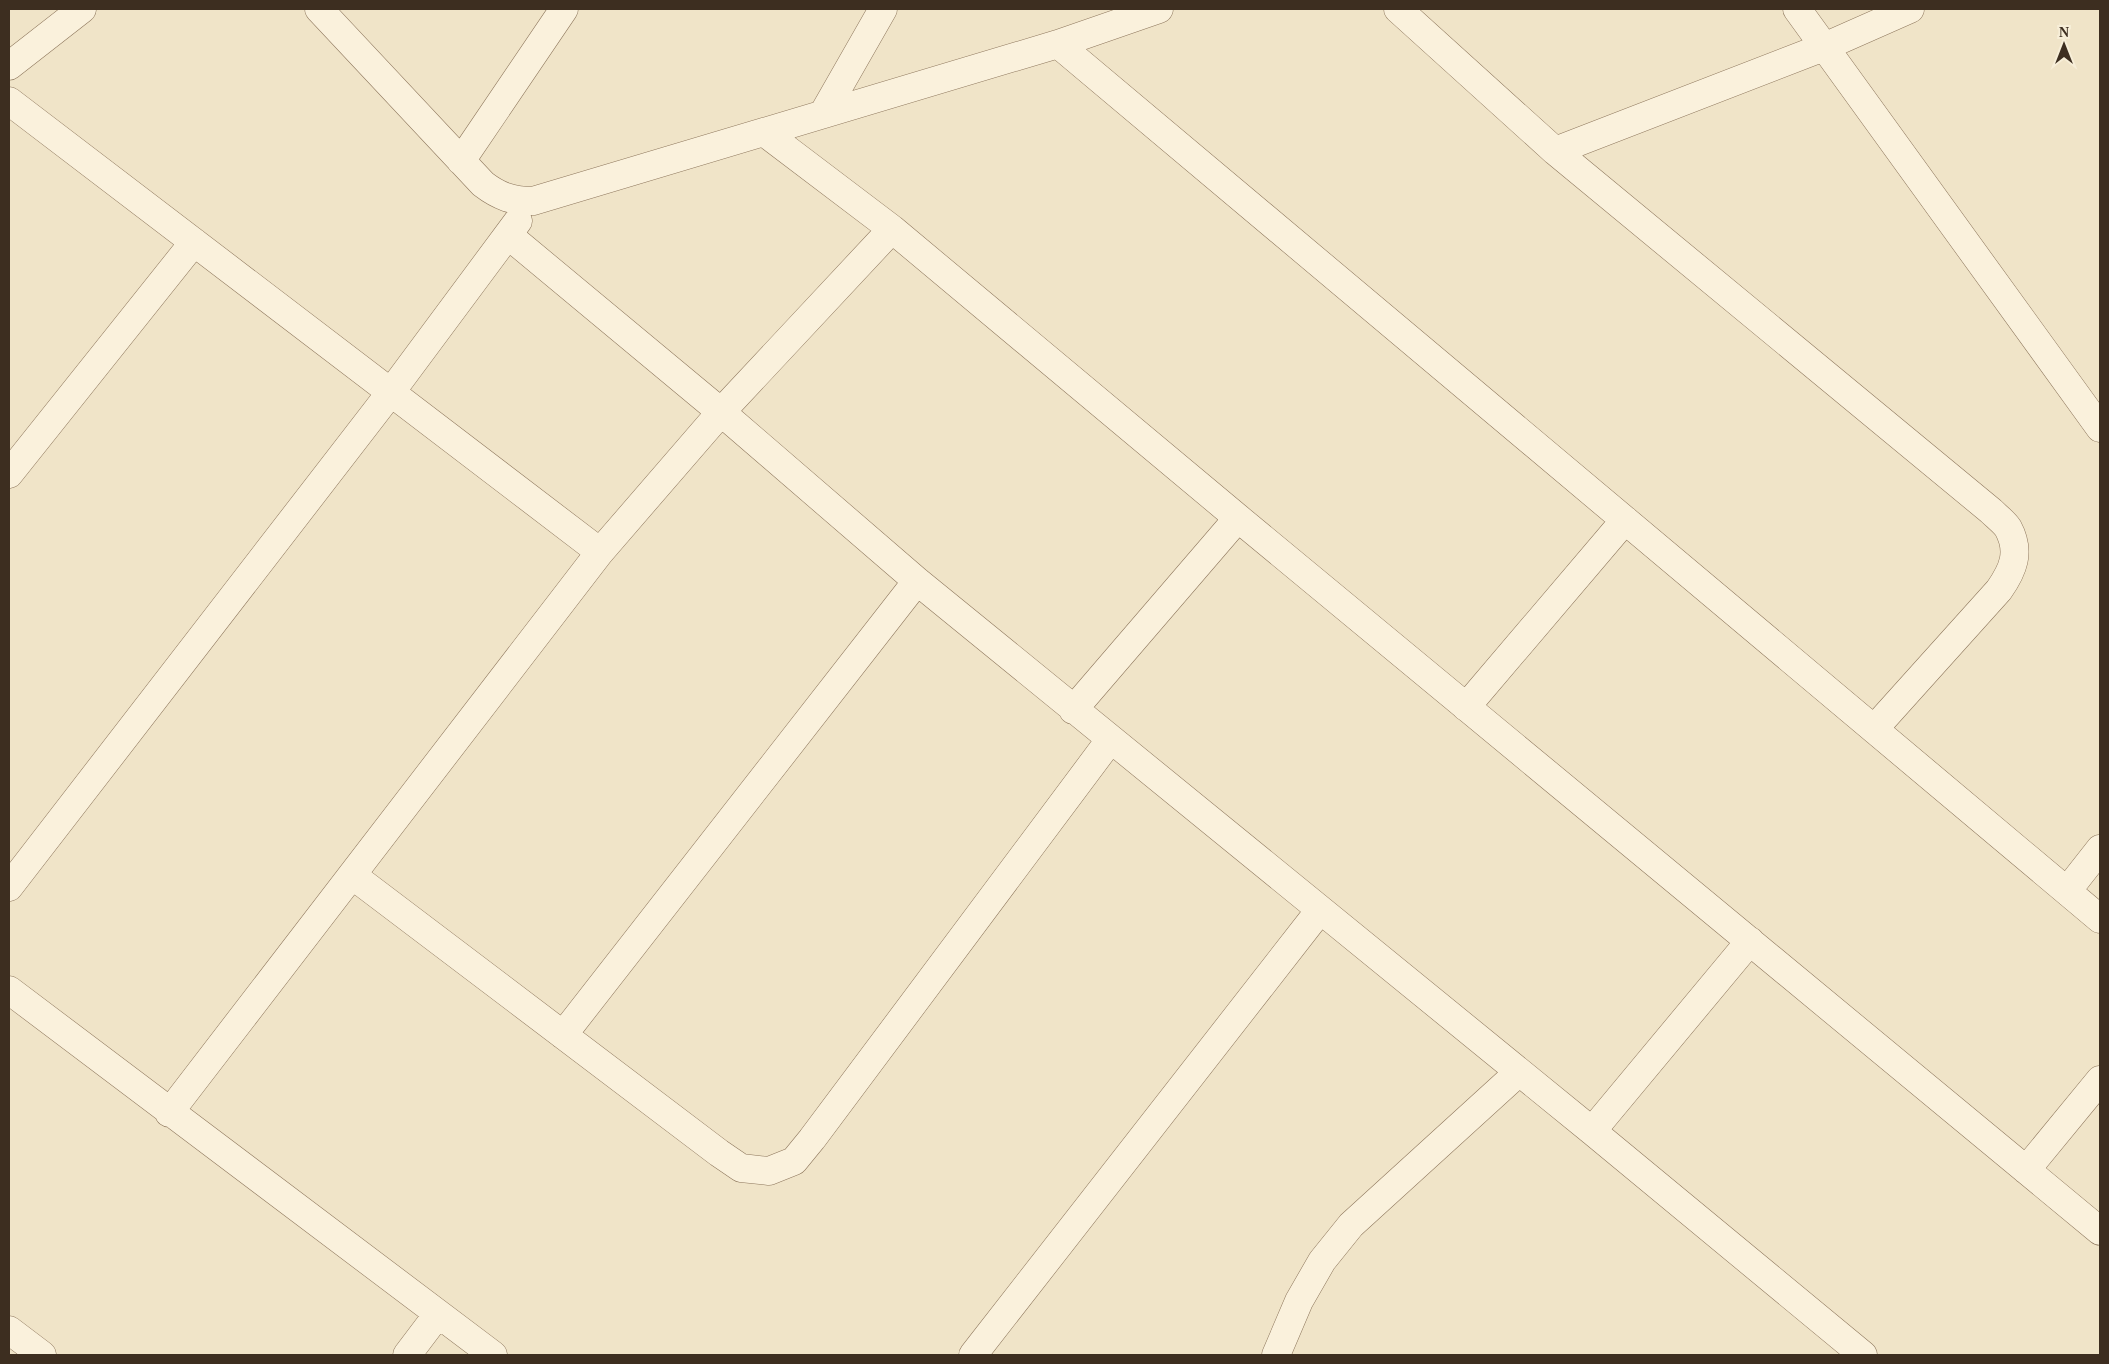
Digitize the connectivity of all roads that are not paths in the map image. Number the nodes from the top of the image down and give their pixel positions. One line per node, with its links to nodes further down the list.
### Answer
1 (82, 9): 11 (street)
2 (319, 9): 16 (street)
3 (564, 9): 16 (street)
4 (882, 9): 13 (street)
5 (1158, 9): 9 (street)
6 (1398, 9): 15 (street)
7 (1797, 9): 10 (street)
8 (1910, 9): 10 (street)
9 (1058, 44): 13 (street); 26 (street)
10 (1824, 47): 15 (street); 23 (street)
11 (9, 66)
12 (9, 101): 20 (street)
13 (823, 114): 14 (street)
14 (764, 132): 17 (street); 18 (street)
15 (1555, 151): 31 (street)
16 (461, 161): 17 (street)
17 (534, 201): 19 (street)
18 (892, 229): 22 (street); 25 (street)
19 (508, 236): 21 (street); 22 (street)
20 (194, 242): 21 (street); 24 (street)
21 (390, 392): 27 (street); 35 (street)
22 (721, 412): 27 (street); 28 (street)
23 (2100, 428)
24 (9, 474)
25 (1238, 518): 29 (street); 30 (street)
26 (1625, 520): 29 (street); 31 (street)
27 (600, 552): 34 (street)
28 (917, 581): 30 (street); 41 (street)
29 (1466, 707): 39 (street)
30 (1073, 710): 32 (street)
31 (1874, 729): 36 (street)
32 (1110, 740): 37 (street); 41 (street)
33 (2100, 850): 36 (street)
34 (352, 875): 41 (street); 44 (street)
35 (9, 887)
36 (2067, 891): 38 (street)
37 (1320, 910): 42 (street); 53 (street)
38 (2100, 919)
39 (1750, 941): 45 (street); 46 (street)
40 (9, 990): 44 (street)
41 (563, 1035)
42 (1519, 1072): 45 (street); 54 (street)
43 (2100, 1080): 46 (street)
44 (170, 1113): 48 (street)
45 (1592, 1131): 55 (street)
46 (2026, 1170): 47 (street)
47 (2100, 1231)
48 (438, 1314): 51 (street); 52 (street)
49 (9, 1330): 50 (street)
50 (42, 1355)
51 (407, 1355)
52 (493, 1355)
53 (973, 1355)
54 (1276, 1355)
55 (1863, 1355)

